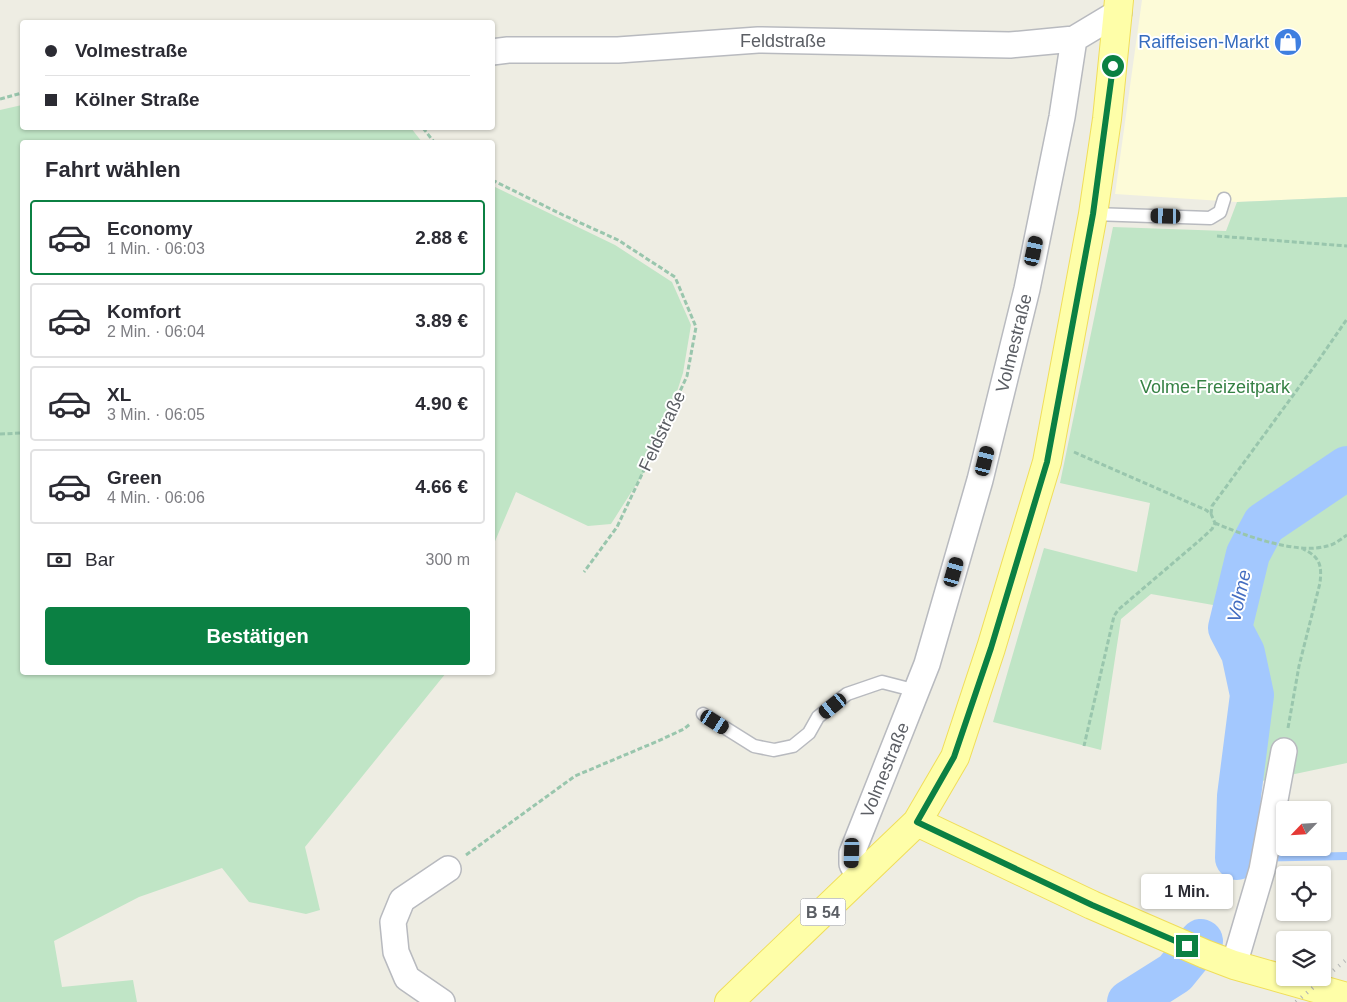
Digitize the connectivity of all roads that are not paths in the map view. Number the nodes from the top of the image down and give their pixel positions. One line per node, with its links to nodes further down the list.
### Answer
1 (1119, 6): 2 (street); 5 (main road, B 54)
2 (1074, 39): 3 (street, Feldstraße); 6 (street, Volmestraße)
3 (495, 52)
4 (1224, 199): 5 (lane)
5 (1093, 214): 9 (main road, B 54)
6 (917, 691): 7 (lane); 11 (street, Volmestraße)
7 (702, 714)
8 (1284, 751): 12 (street)
9 (917, 822): 11 (main road, B 54); 12 (main road)
10 (448, 869): 14 (street)
11 (859, 877): 15 (main road, B 54)
12 (1234, 965): 13 (main road)
13 (1347, 997)
14 (442, 1002)
15 (729, 1002)

